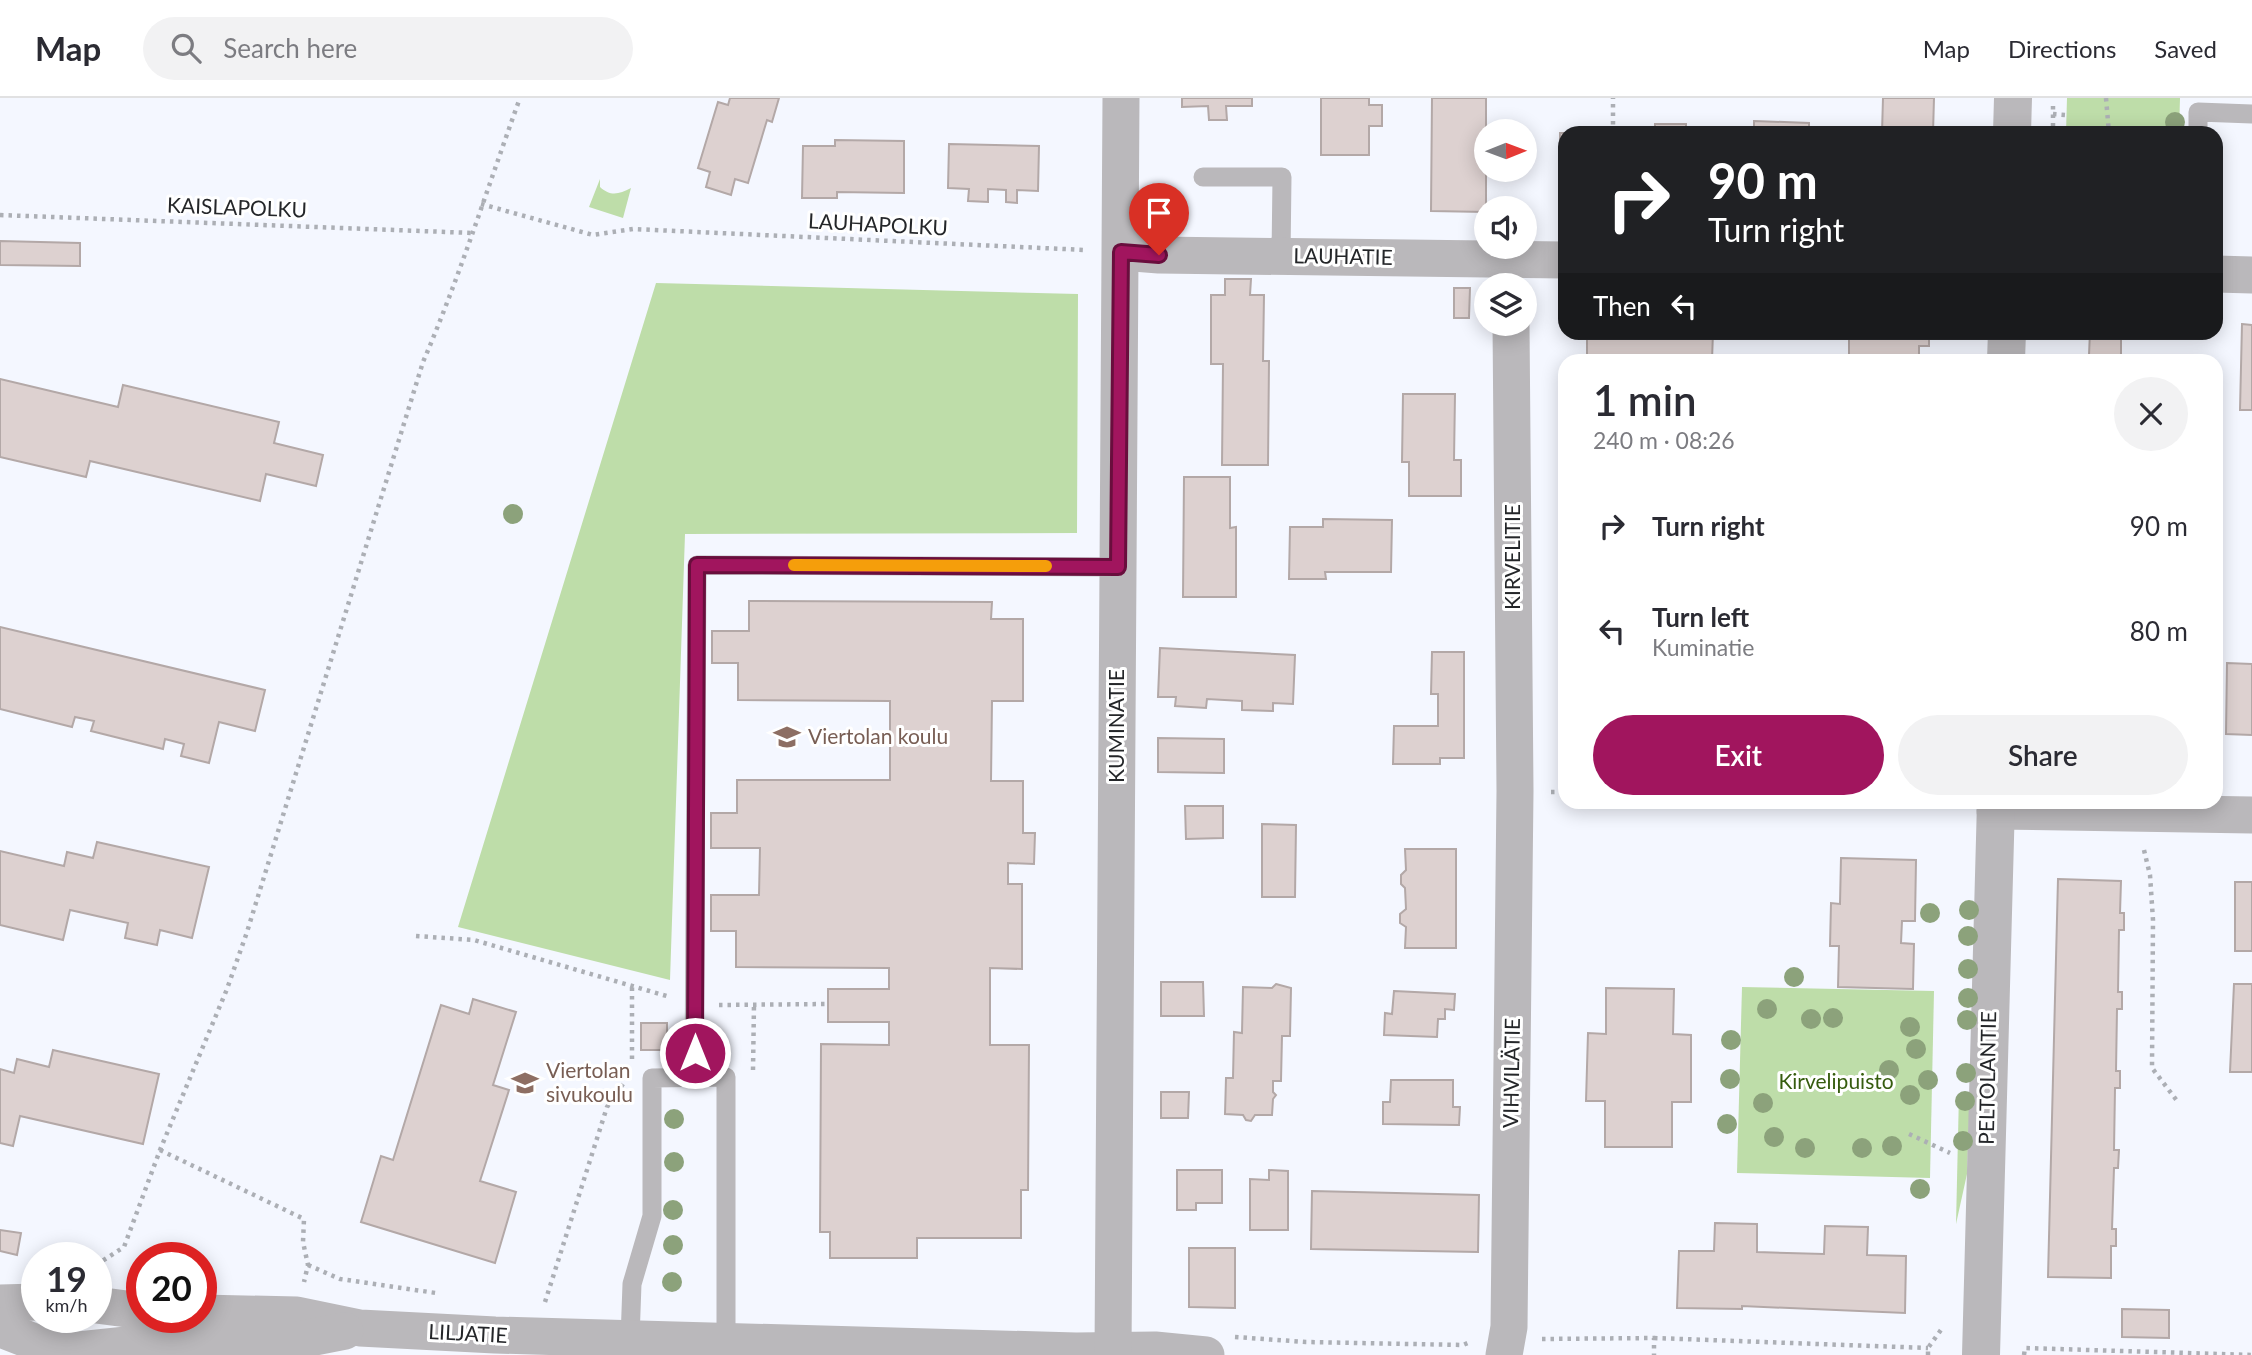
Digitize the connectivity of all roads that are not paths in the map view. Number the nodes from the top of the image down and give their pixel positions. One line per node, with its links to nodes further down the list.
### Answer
1 (1121, 98): 8 (street, KUMINATIE)
2 (2013, 98): 5 (street)
3 (2199, 105): 4 (lane); 6 (lane)
4 (2252, 114)
5 (2012, 126)
6 (2198, 126)
7 (1203, 177): 9 (lane)
8 (1121, 252): 9 (street, LAUHATIE); 15 (street, KUMINATIE)
9 (1281, 257): 11 (street, LAUHATIE)
10 (1558, 261): 11 (street, LAUHATIE)
11 (1511, 272)
12 (2223, 274): 13 (street)
13 (2252, 275)
14 (1511, 336): 16 (street, KIRVELITIE)
15 (1118, 567): 20 (lane); 32 (street, KUMINATIE)
16 (1515, 791): 28 (street, VIHVILÄTIE)
17 (1983, 809): 33 (street, PELTOLANTIE)
18 (2053, 809): 19 (street)
19 (2252, 815)
20 (694, 1078): 26 (lane); 27 (lane)
21 (21, 1302): 22 (street)
22 (0, 1303)
23 (217, 1313): 25 (street, LILJATIE)
24 (0, 1326): 25 (street, LILJATIE)
25 (360, 1328): 29 (street, LILJATIE)
26 (630, 1339): 27 (street, LILJATIE); 29 (street, LILJATIE)
27 (726, 1341): 31 (street, LILJATIE)
28 (1506, 1341)
29 (494, 1345)
30 (1216, 1345): 32 (street, LILJATIE)
31 (809, 1349): 32 (street, LILJATIE)
32 (1113, 1353)
33 (1981, 1355)

